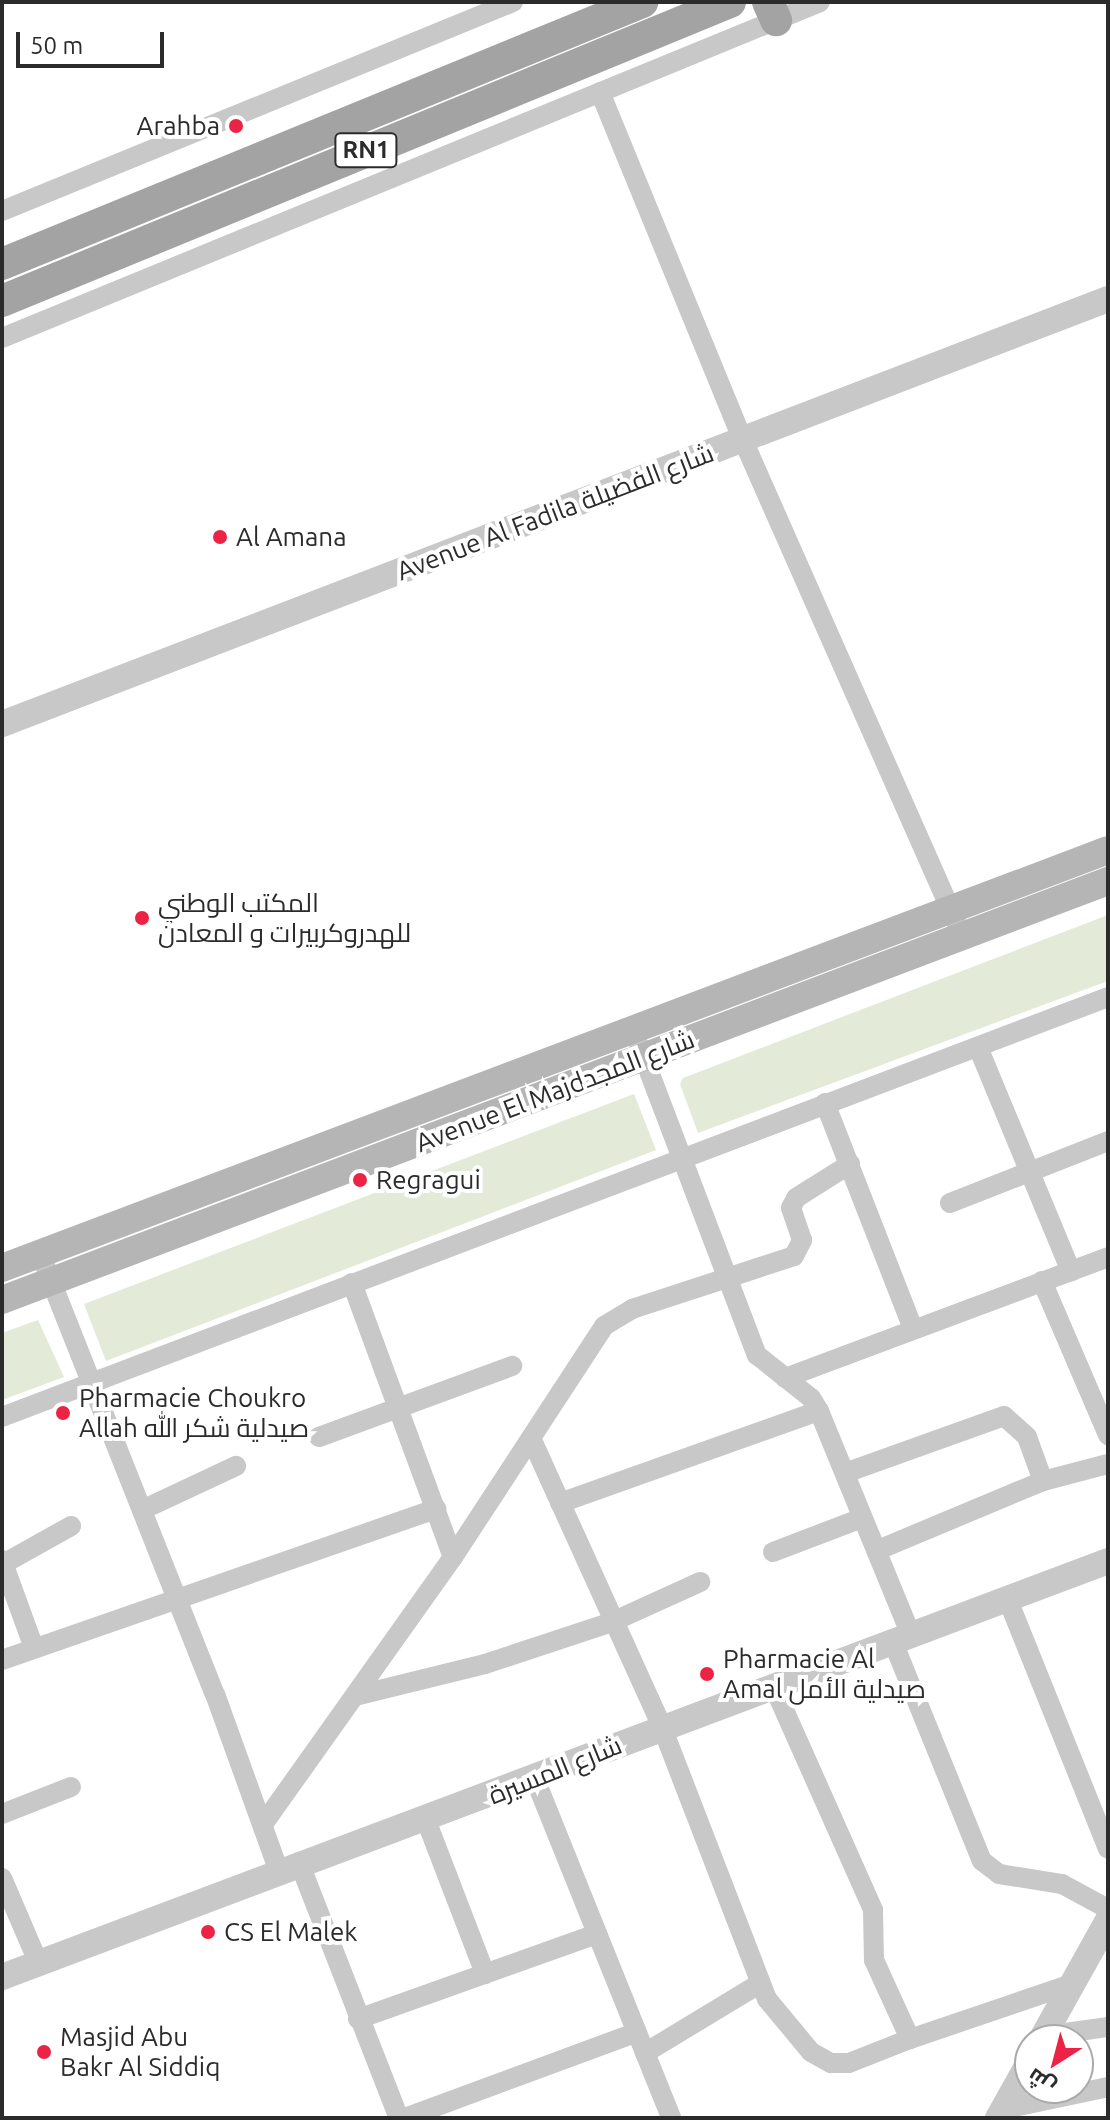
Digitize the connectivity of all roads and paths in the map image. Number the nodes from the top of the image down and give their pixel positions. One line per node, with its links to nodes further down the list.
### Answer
1 (513, 2): 7 (street)
2 (642, 2): 8 (main road, RN1)
3 (730, 2): 10 (main road, RN1)
4 (820, 2): 5 (street)
5 (772, 11): 6 (street)
6 (600, 92): 11 (street); 12 (street)
7 (2, 211)
8 (2, 264)
9 (1108, 299): 12 (street, Avenue Al Fadila شارع الفضيلة)
10 (2, 301)
11 (2, 338)
12 (743, 440): 13 (street, Avenue Al Fadila شارع الفضيلة); 16 (street)
13 (2, 724)
14 (1108, 850): 16 (main road, Avenue El Majdشارع المجد)
15 (1108, 881): 17 (main road, Avenue El Majdشارع المجد)
16 (951, 910): 17 (street); 18 (main road, Avenue El Majdشارع المجد)
17 (963, 937): 19 (main road, Avenue El Majdشارع المجد)
18 (795, 968): 19 (main road); 21 (main road, Avenue El Majdشارع المجد)
19 (807, 996): 23 (main road, Avenue El Majdشارع المجد)
20 (1108, 997): 22 (street)
21 (633, 1030): 23 (street); 30 (main road, Avenue El Majdشارع المجد)
22 (978, 1047): 24 (street); 28 (street)
23 (643, 1058): 26 (street); 35 (main road, Avenue El Majdشارع المجد)
24 (825, 1103): 26 (street); 27 (street)
25 (1108, 1141): 28 (street)
26 (684, 1157): 34 (street); 37 (street)
27 (850, 1164): 34 (street); 39 (street)
28 (1030, 1174): 29 (street); 33 (street)
29 (950, 1203)
30 (40, 1253): 32 (main road, Avenue El Majdشارع المجد); 35 (street)
31 (1108, 1257): 33 (street)
32 (2, 1268)
33 (1071, 1271): 36 (street)
34 (726, 1276): 41 (street); 49 (street)
35 (52, 1281): 38 (main road, Avenue El Majdشارع المجد); 42 (street)
36 (1042, 1281): 39 (street); 43 (street)
37 (352, 1283): 42 (street); 44 (street)
38 (2, 1300)
39 (913, 1329): 41 (street)
40 (512, 1366): 44 (street)
41 (785, 1378): 45 (street)
42 (92, 1382): 46 (street); 56 (street)
43 (1100, 1393): 47 (street)
44 (402, 1407): 48 (street); 55 (street)
45 (819, 1411): 52 (street); 54 (street)
46 (2, 1417)
47 (1108, 1435)
48 (319, 1437)
49 (531, 1438): 54 (street); 61 (street)
50 (1108, 1464): 53 (street)
51 (236, 1466): 56 (street)
52 (845, 1473): 53 (street); 57 (street)
53 (1043, 1481): 59 (street)
54 (560, 1503): 67 (street)
55 (436, 1509): 61 (street); 66 (street)
56 (142, 1510): 66 (street)
57 (862, 1518): 59 (street); 60 (street)
58 (71, 1526): 63 (street)
59 (878, 1550): 68 (street)
60 (773, 1552)
61 (453, 1557): 72 (street)
62 (1108, 1561): 65 (street, شارع المسيرة)
63 (3, 1562): 69 (street)
64 (700, 1582): 67 (street)
65 (1008, 1600): 68 (street, شارع المسيرة); 79 (street)
66 (177, 1602): 69 (street); 78 (street)
67 (612, 1622): 72 (street); 73 (street)
68 (902, 1638): 71 (street, شارع المسيرة); 82 (street)
69 (34, 1648): 70 (street)
70 (2, 1660)
71 (773, 1685): 73 (street, شارع المسيرة); 93 (street)
72 (355, 1696): 78 (street)
73 (662, 1727): 74 (street, شارع المسيرة); 88 (street)
74 (535, 1779): 77 (street, شارع المسيرة); 84 (street)
75 (71, 1787): 76 (street)
76 (2, 1814)
77 (426, 1820): 80 (street, شارع المسيرة); 86 (street)
78 (264, 1823): 80 (street)
79 (1107, 1839)
80 (288, 1866): 85 (street, شارع المسيرة); 90 (street)
81 (2, 1878): 85 (street)
82 (1108, 1909)
83 (1108, 1920): 89 (street)
84 (597, 1934): 86 (street); 92 (street)
85 (38, 1962): 87 (street, شارع المسيرة)
86 (485, 1974): 90 (street)
87 (2, 1977)
88 (759, 1984): 93 (street); 94 (street)
89 (1072, 1984): 91 (street); 93 (street)
90 (358, 2019): 98 (street)
91 (1050, 2024)
92 (637, 2032): 94 (street); 98 (street)
93 (910, 2039)
94 (645, 2053): 99 (street)
95 (1108, 2087): 97 (street)
96 (1014, 2090): 97 (street)
97 (1001, 2113)
98 (402, 2118)
99 (671, 2118)

